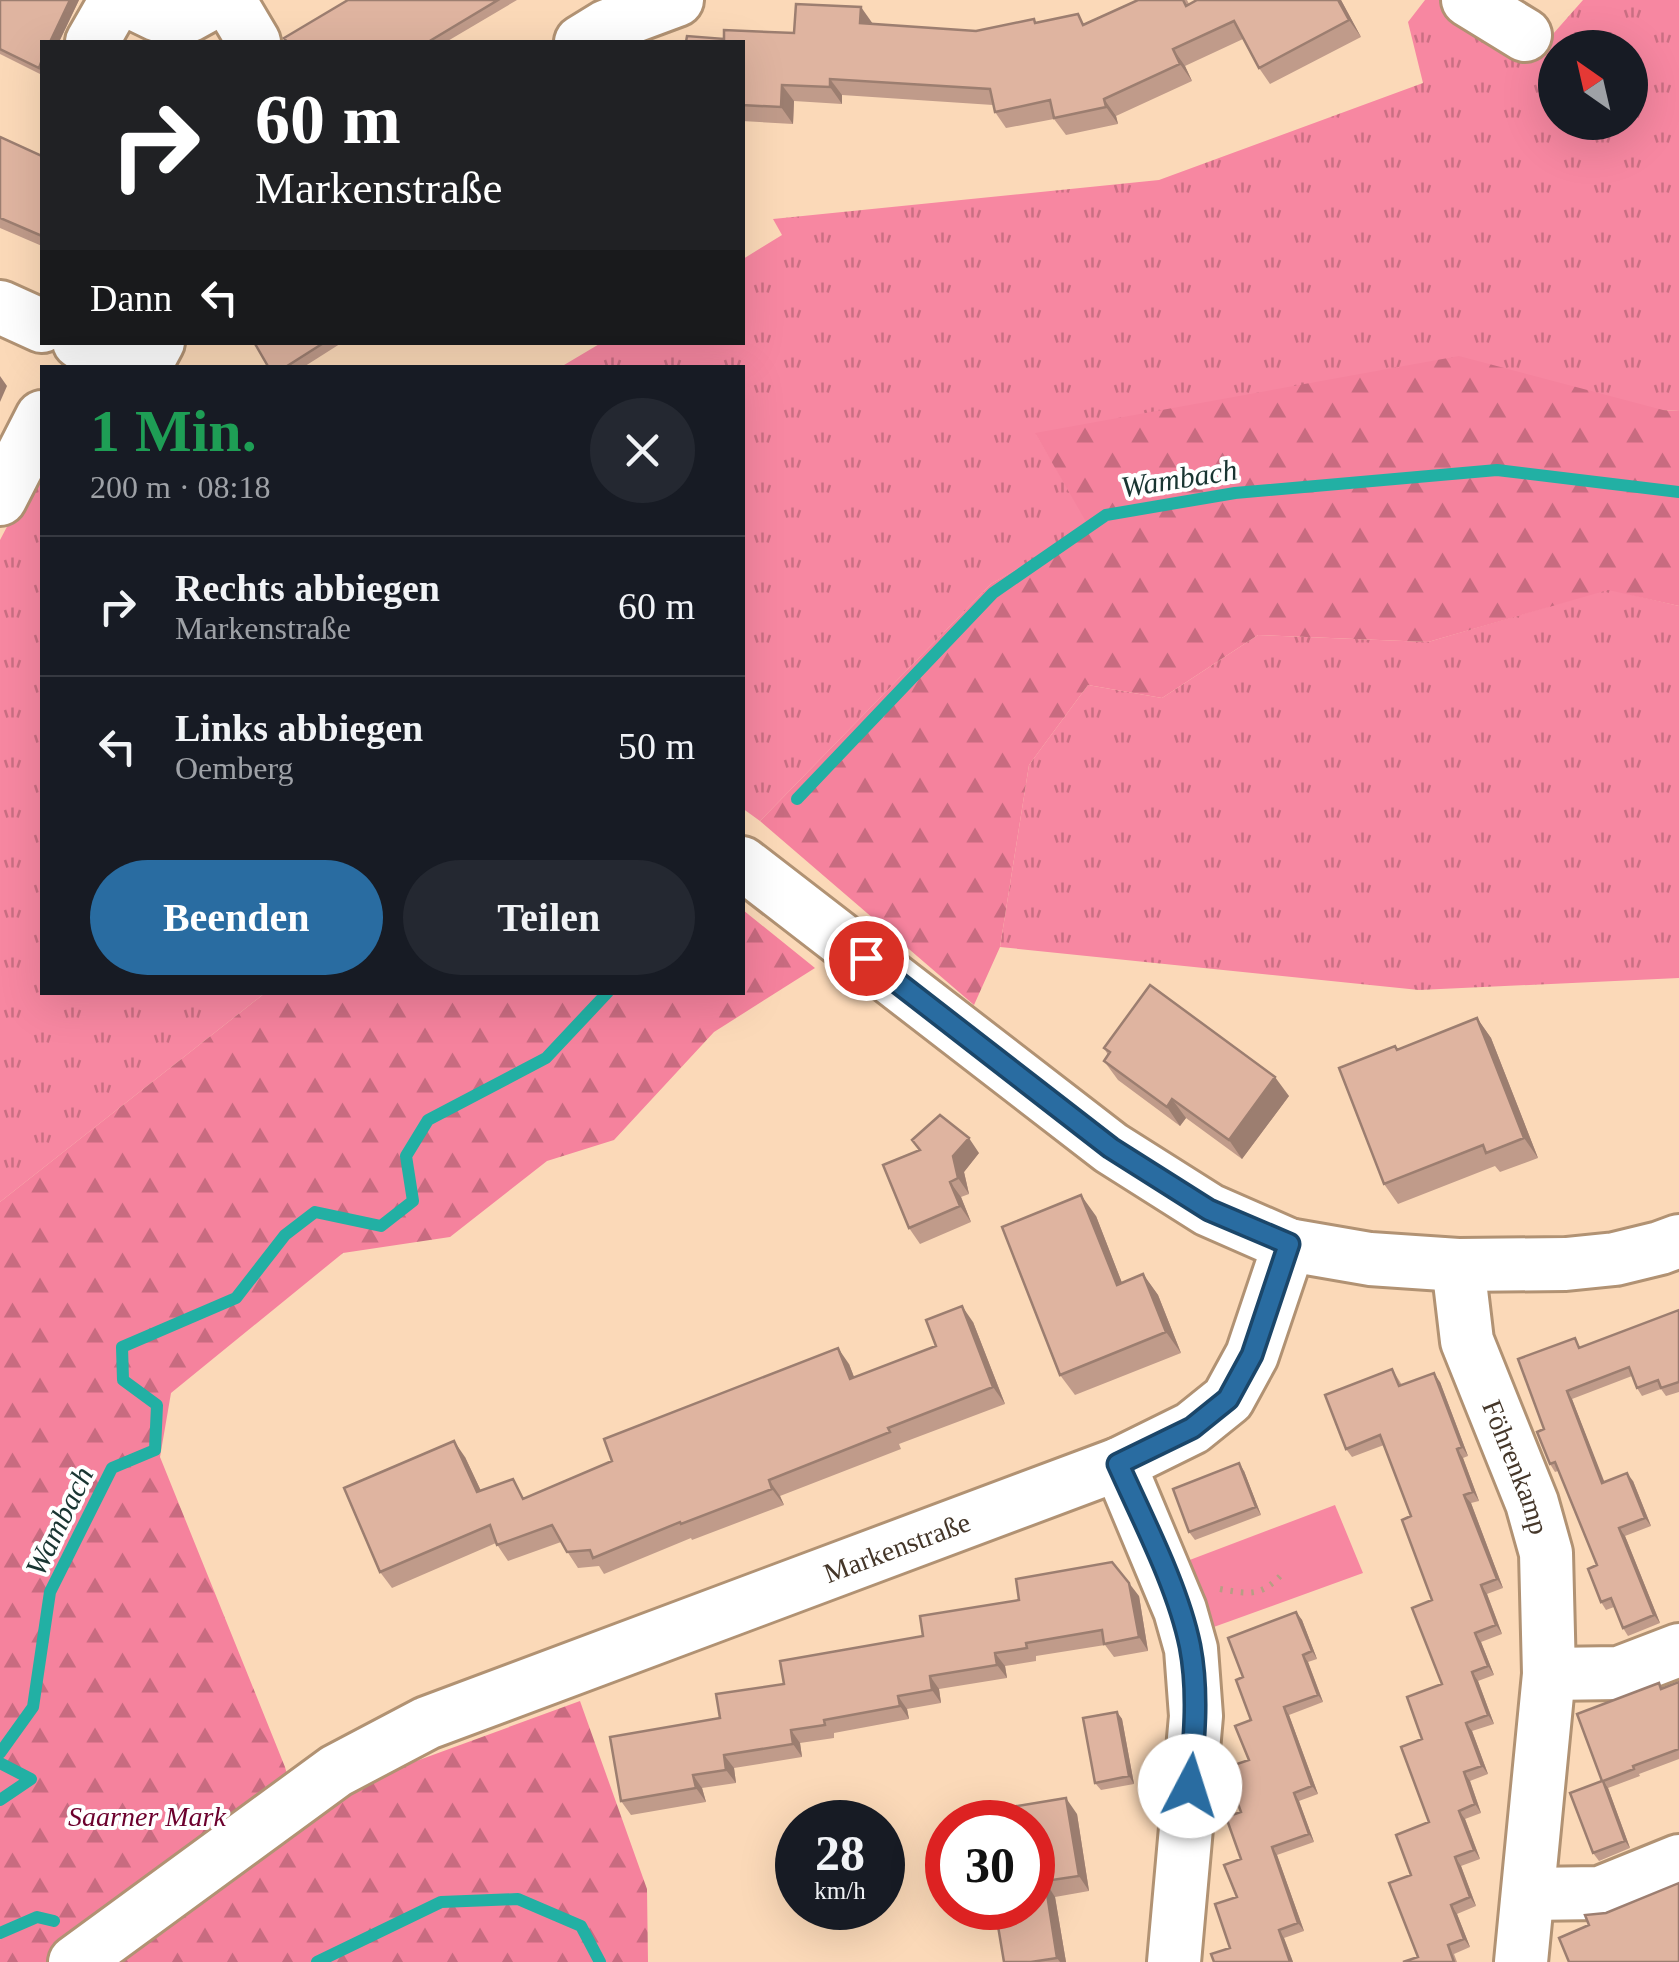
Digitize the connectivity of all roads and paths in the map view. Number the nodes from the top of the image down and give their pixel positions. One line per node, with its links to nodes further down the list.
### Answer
1 (116, 0): 8 (street)
2 (127, 0): 3 (street)
3 (217, 0)
4 (229, 0): 9 (street)
5 (677, 0): 10 (street)
6 (1468, 0): 7 (street)
7 (1524, 35)
8 (93, 40)
9 (253, 40)
10 (584, 40)
11 (0, 307): 12 (street)
12 (40, 328)
13 (40, 421): 14 (street)
14 (0, 499)
15 (745, 865): 17 (street)
16 (1679, 1241): 18 (street)
17 (1289, 1244): 18 (street); 19 (street, Markenstraße)
18 (1458, 1265): 23 (street, Föhrenkamp)
19 (1118, 1464): 21 (street); 26 (street, Markenstraße)
20 (1285, 1571): 21 (path)
21 (1169, 1582): 27 (street)
22 (1679, 1650): 23 (street)
23 (1549, 1674): 25 (street, Föhrenkamp)
24 (1679, 1861): 25 (street)
25 (1528, 1894): 28 (street, Föhrenkamp)
26 (75, 1962)
27 (1174, 1962)
28 (1522, 1962)

